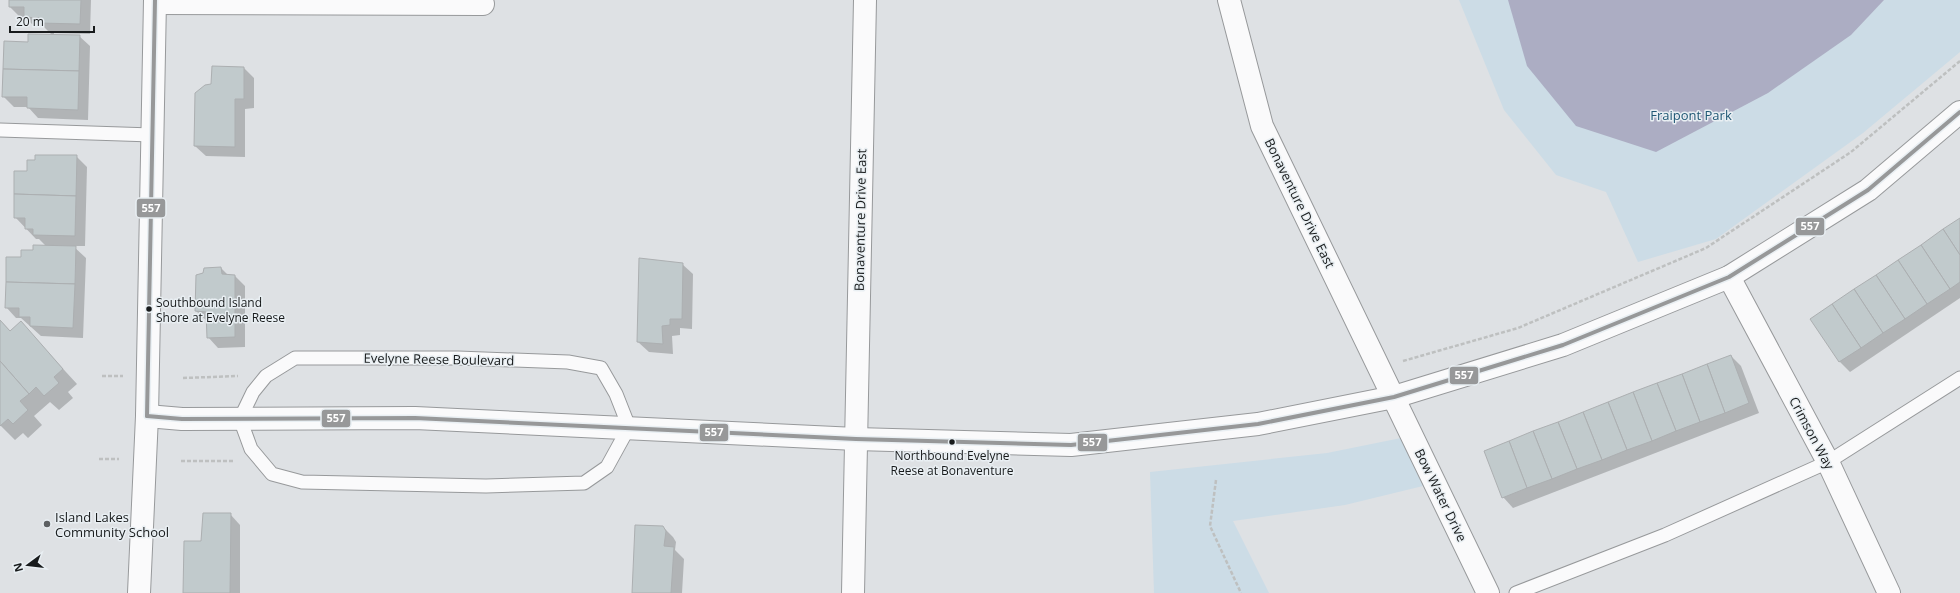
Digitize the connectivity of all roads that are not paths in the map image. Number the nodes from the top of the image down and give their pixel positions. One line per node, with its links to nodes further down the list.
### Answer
1 (864, 0): 14 (street, Bonaventure Drive East)
2 (1229, 0): 10 (street, Bonaventure Drive East)
3 (155, 2): 4 (street); 7 (street)
4 (483, 4)
5 (1960, 112): 8 (street)
6 (0, 130): 7 (lane)
7 (152, 135): 11 (street)
8 (1729, 277): 10 (street); 15 (street, Crimson Way)
9 (1960, 378): 15 (lane)
10 (1394, 397): 14 (street); 18 (street, Bow Water Drive)
11 (147, 416): 12 (street); 16 (street)
12 (240, 419): 13 (street); 13 (lane); 13 (lane, Evelyne Reese Boulevard)
13 (629, 427): 14 (street)
14 (856, 439): 17 (street, Bonaventure Drive East)
15 (1828, 462): 19 (lane); 20 (street, Crimson Way)
16 (139, 593)
17 (854, 593)
18 (1488, 593)
19 (1516, 593)
20 (1889, 593)

